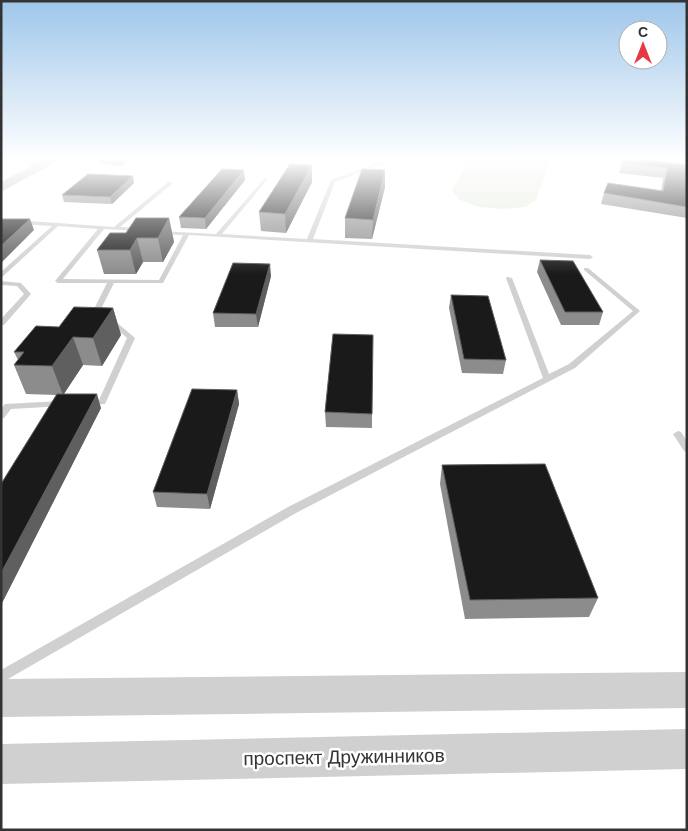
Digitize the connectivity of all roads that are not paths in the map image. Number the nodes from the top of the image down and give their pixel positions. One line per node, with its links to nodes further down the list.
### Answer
1 (154, 197): 7 (lane)
2 (250, 197): 11 (lane)
3 (327, 197): 12 (lane)
4 (1, 221): 5 (lane)
5 (56, 225): 6 (lane); 15 (lane)
6 (102, 228): 7 (lane); 17 (lane)
7 (115, 229): 8 (lane)
8 (142, 230)
9 (151, 231): 10 (lane)
10 (187, 233): 11 (lane); 17 (lane)
11 (218, 235): 12 (lane)
12 (309, 241): 13 (lane)
13 (590, 257)
14 (586, 269): 20 (lane)
15 (1, 276)
16 (510, 278): 20 (lane)
17 (112, 282): 22 (lane)
18 (1, 283): 19 (lane)
19 (1, 323)
20 (547, 379): 26 (lane)
21 (74, 403): 23 (lane)
22 (83, 403)
23 (1, 416)
24 (678, 434): 25 (lane)
25 (687, 449)
26 (1, 677)
27 (687, 690): 28 (street)
28 (1, 698)
29 (687, 749): 30 (street, проспект Дружинников)
30 (1, 764)

